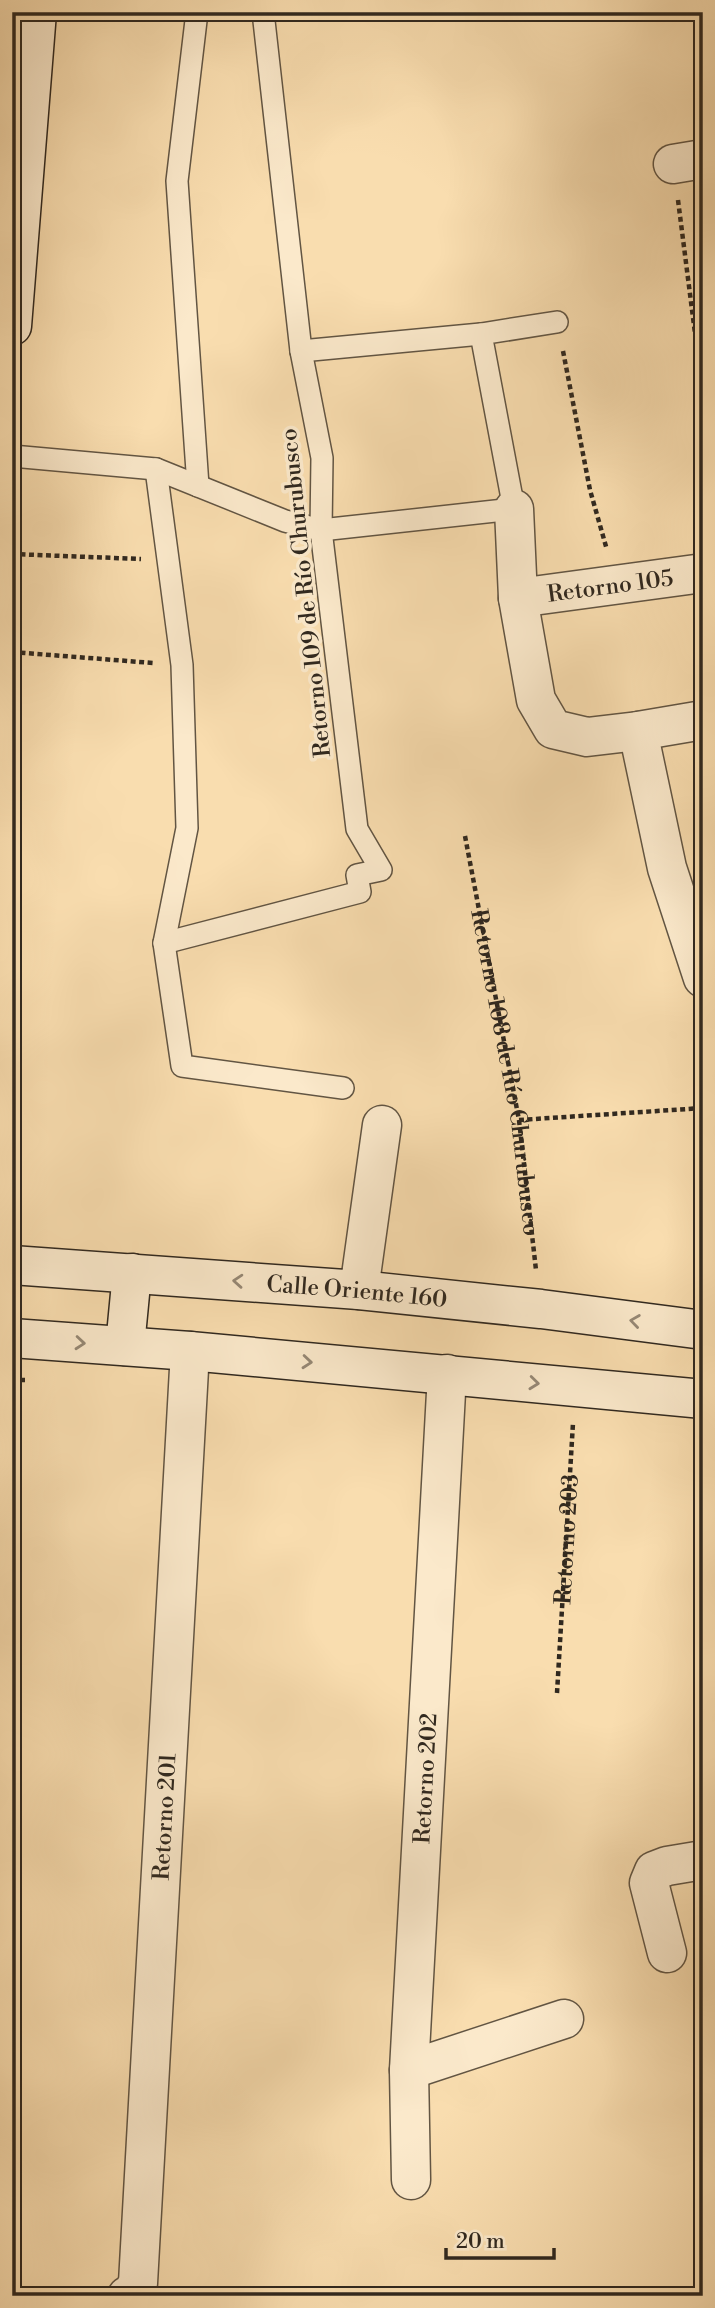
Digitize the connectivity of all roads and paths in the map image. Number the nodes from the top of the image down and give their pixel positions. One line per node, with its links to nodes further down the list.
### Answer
1 (37, 12): 6 (street)
2 (197, 12): 12 (lane)
3 (263, 12): 8 (lane, Retorno 109 de Río Churubusco)
4 (688, 162): 9 (path)
5 (557, 322): 7 (lane); 18 (path)
6 (12, 326)
7 (488, 332): 8 (lane); 13 (lane)
8 (301, 351): 14 (lane, Retorno 109 de Río Churubusco)
9 (703, 396)
10 (12, 456): 11 (lane)
11 (156, 468): 12 (lane); 16 (lane)
12 (198, 486): 14 (lane)
13 (514, 509): 14 (lane); 19 (street)
14 (321, 530): 25 (lane, Retorno 109 de Río Churubusco)
15 (12, 554): 16 (path)
16 (167, 560): 21 (lane)
17 (703, 573): 18 (street, Retorno 105)
18 (617, 586): 19 (street, Retorno 105)
19 (518, 598): 23 (street)
20 (12, 652): 21 (path)
21 (182, 665): 25 (lane)
22 (703, 720): 23 (street)
23 (638, 731): 26 (street)
24 (465, 836): 29 (path, Retorno 108 de Río Churubusco)
25 (164, 943): 27 (lane)
26 (703, 978)
27 (342, 1088)
28 (703, 1108): 29 (path)
29 (519, 1120): 34 (path, Retorno 108 de Río Churubusco)
30 (382, 1125): 33 (street)
31 (12, 1265): 32 (street, Calle Oriente 160)
32 (132, 1273): 33 (street, Calle Oriente 160, one-way to 32); 37 (street)
33 (359, 1290): 34 (street, Calle Oriente 160)
34 (541, 1309): 35 (street, Calle Oriente 160, one-way to 34)
35 (703, 1331)
36 (12, 1338): 37 (street, one-way to 37)
37 (125, 1346): 38 (street)
38 (190, 1352): 39 (street, one-way to 39); 48 (street, Retorno 201)
39 (447, 1374): 40 (street, one-way to 40); 46 (street, Retorno 202)
40 (575, 1387): 41 (street); 42 (path, Retorno 203)
41 (703, 1399)
42 (557, 1693)
43 (703, 1860): 44 (street)
44 (667, 1953)
45 (564, 2019): 46 (street)
46 (409, 2070): 47 (street, Retorno 202)
47 (411, 2180)
48 (132, 2289)

